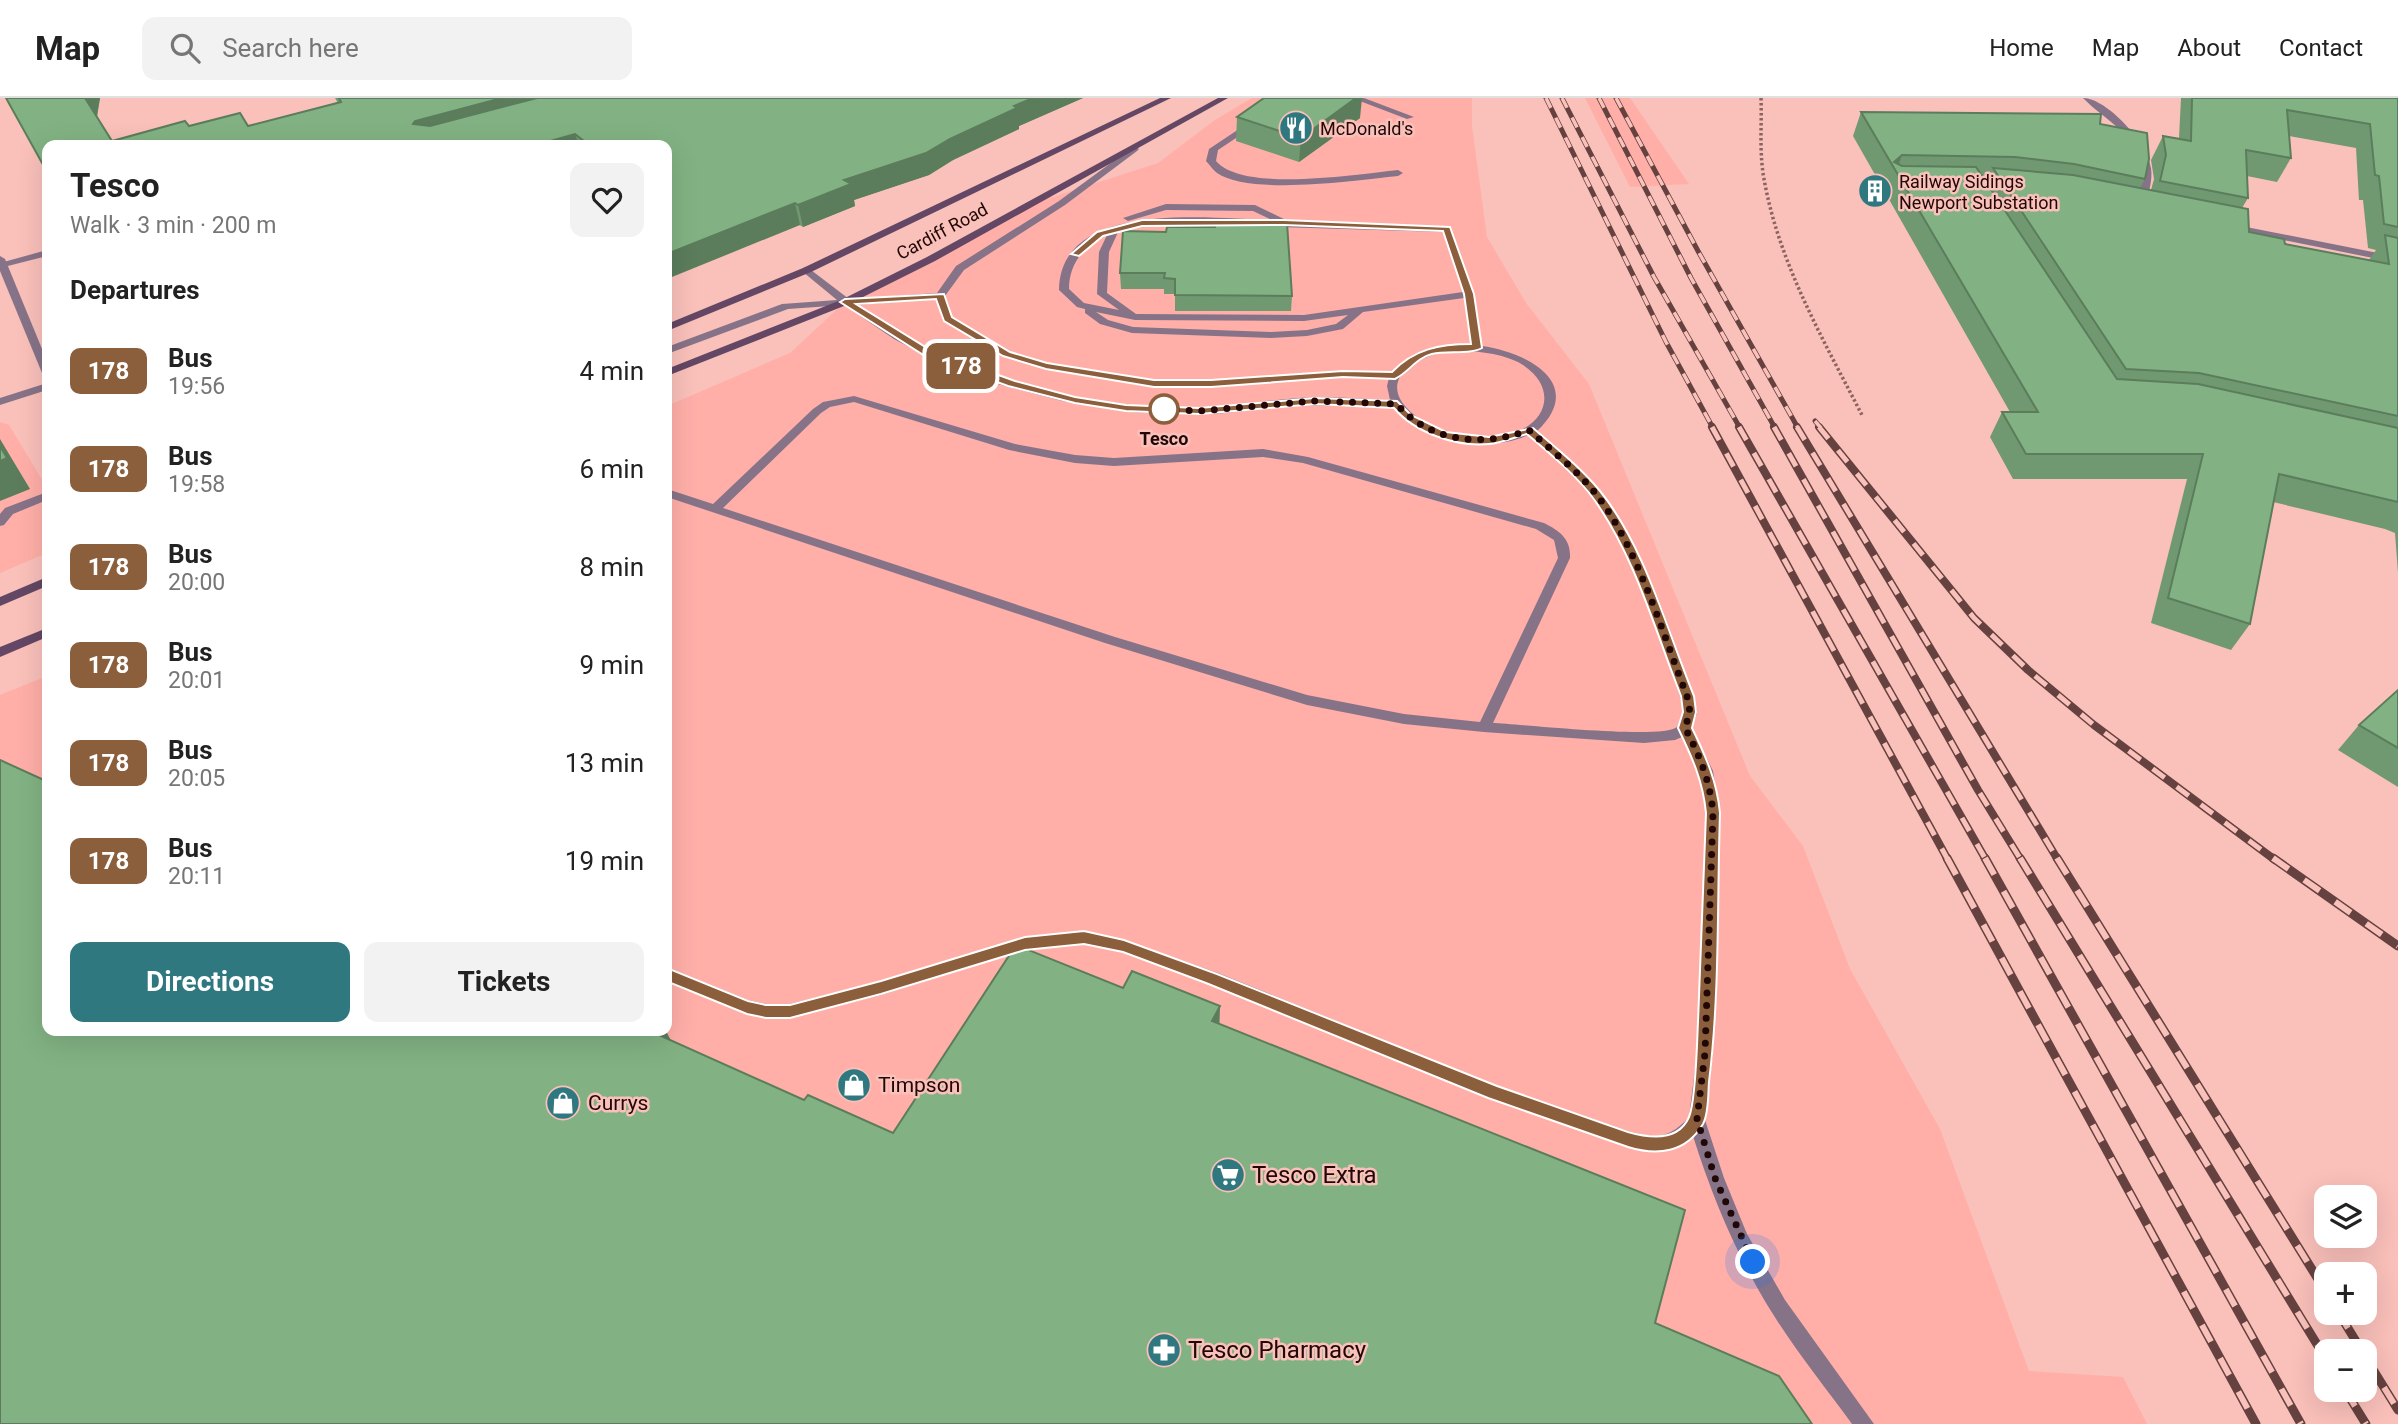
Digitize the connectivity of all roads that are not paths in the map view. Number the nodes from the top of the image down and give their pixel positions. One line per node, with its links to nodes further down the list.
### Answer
1 (1167, 98): 19 (main road, Cardiff Road)
2 (1224, 98): 7 (main road, Cardiff Road)
3 (1356, 98): 5 (street)
4 (2087, 98): 10 (street)
5 (1410, 117)
6 (1257, 120): 8 (street)
7 (1134, 149): 21 (street); 22 (main road, Cardiff Road)
8 (1398, 173)
9 (2126, 206): 10 (street)
10 (2139, 209): 11 (street)
11 (2152, 212)
12 (1284, 223): 14 (street); 15 (street); 20 (street)
13 (2221, 225): 17 (street)
14 (1114, 230): 15 (street); 25 (street)
15 (1100, 234): 23 (street)
16 (42, 255): 18 (street)
17 (2398, 260)
18 (1, 262): 29 (street)
19 (807, 270): 22 (street); 26 (main road, Cardiff Road)
20 (1469, 294): 24 (street); 27 (street)
21 (940, 296): 22 (street); 31 (street)
22 (845, 302): 28 (street); 30 (main road, Cardiff Road); 34 (street)
23 (1081, 305): 24 (street); 25 (street)
24 (1360, 310): 25 (street)
25 (1135, 317)
26 (672, 326)
27 (1477, 348): 31 (street); 35 (street)
28 (672, 349)
29 (42, 361)
30 (672, 371)
31 (1395, 375): 34 (street)
32 (42, 388): 33 (street)
33 (0, 402)
34 (1397, 404): 35 (street)
35 (1529, 430): 45 (street)
36 (672, 495): 38 (street)
37 (42, 498): 39 (street)
38 (715, 509): 44 (street); 44 (street)
39 (0, 522)
40 (42, 583): 41 (main road)
41 (0, 602)
42 (42, 634): 43 (main road)
43 (0, 652)
44 (1484, 727): 45 (street)
45 (1685, 728): 47 (street)
46 (672, 976): 47 (street)
47 (1697, 1119): 48 (street)
48 (1864, 1424)

